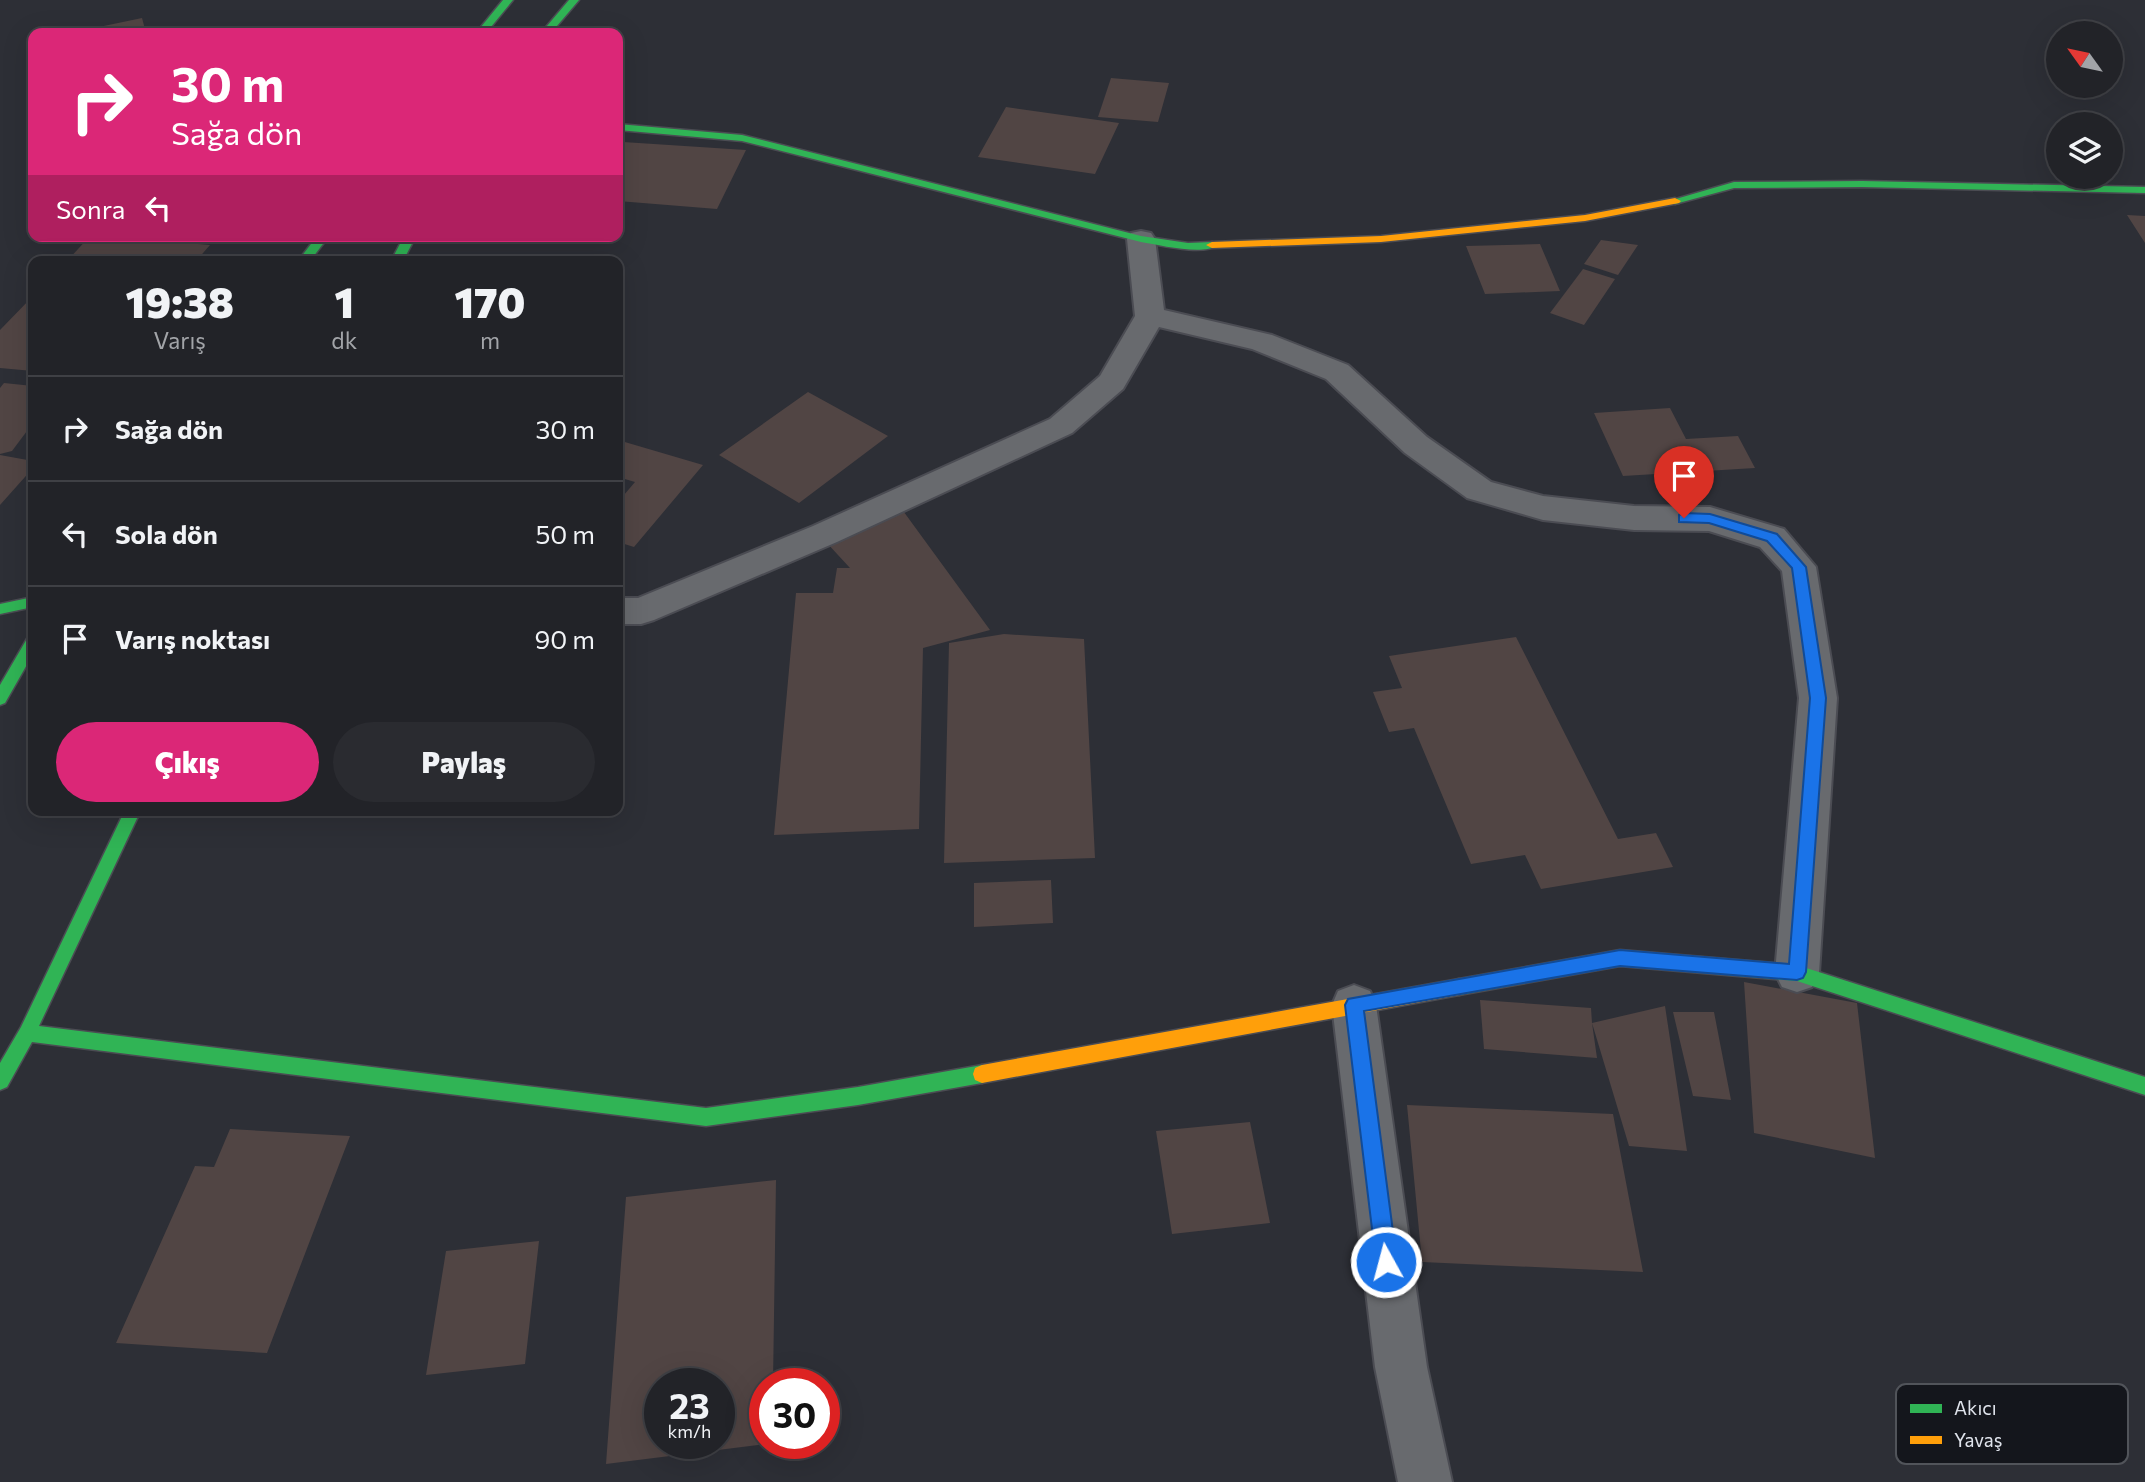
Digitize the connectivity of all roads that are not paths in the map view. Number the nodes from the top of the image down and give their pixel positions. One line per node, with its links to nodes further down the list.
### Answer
1 (508, 0): 3 (main road)
2 (574, 0): 4 (main road)
3 (485, 28)
4 (550, 28)
5 (623, 127): 7 (main road)
6 (2145, 190): 7 (main road)
7 (1141, 239): 10 (street)
8 (318, 242): 9 (main road)
9 (308, 256)
10 (1150, 316): 13 (street); 17 (street)
11 (28, 603): 12 (main road)
12 (0, 609)
13 (623, 611)
14 (27, 662): 15 (main road)
15 (0, 699)
16 (130, 816): 19 (main road)
17 (1797, 972): 18 (main road); 21 (main road)
18 (1354, 1005): 19 (main road); 22 (street)
19 (27, 1033): 20 (main road)
20 (0, 1081)
21 (2145, 1086)
22 (1425, 1482)

